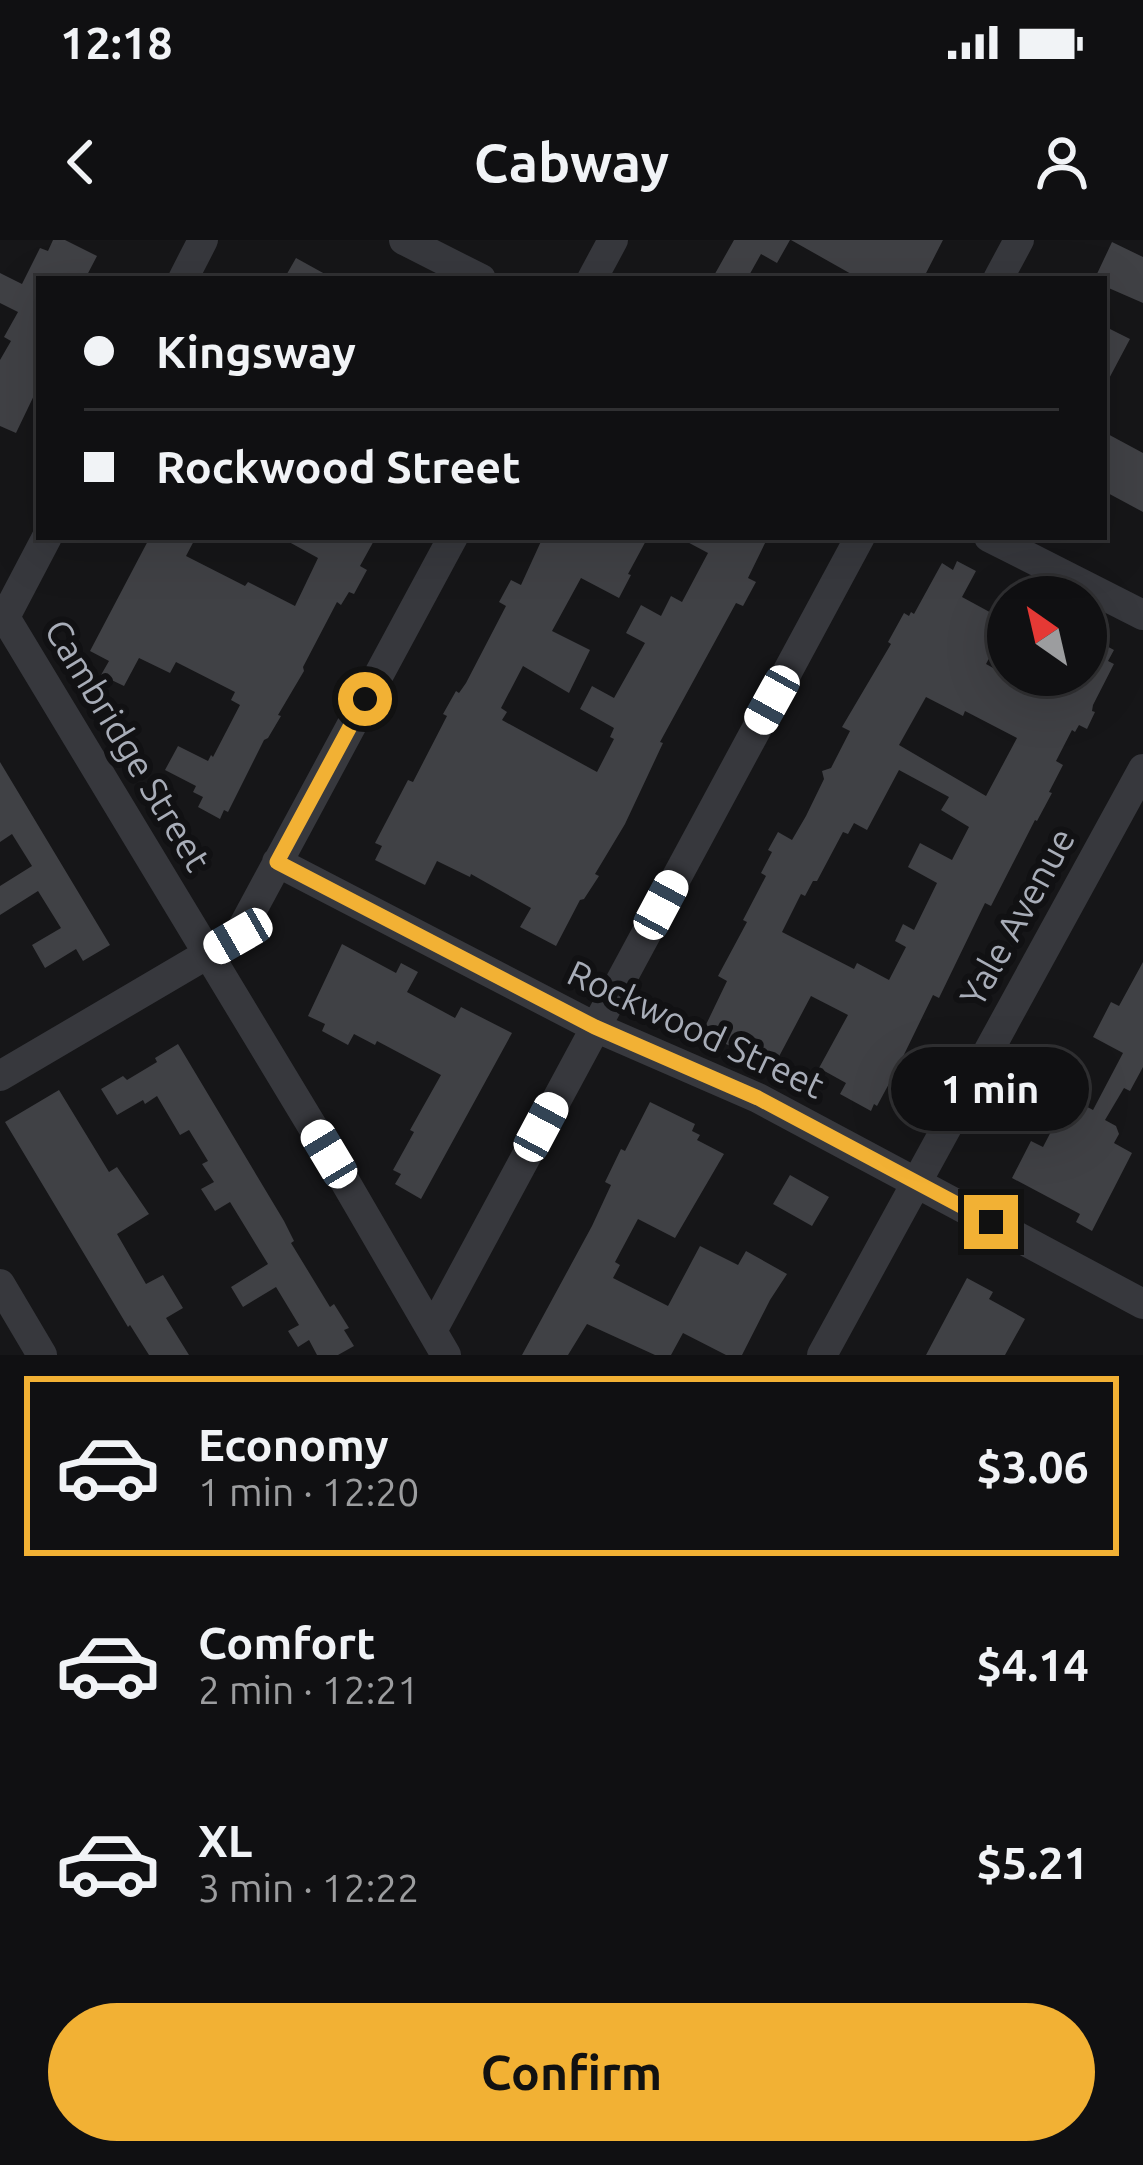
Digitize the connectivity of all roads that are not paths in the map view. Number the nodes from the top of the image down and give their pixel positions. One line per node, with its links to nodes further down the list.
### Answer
1 (203, 240): 5 (street)
2 (404, 240): 6 (street)
3 (613, 240): 7 (street)
4 (1019, 240): 8 (street)
5 (185, 276)
6 (476, 276)
7 (594, 276)
8 (1000, 276)
9 (45, 540): 13 (street)
10 (451, 540): 16 (street)
11 (858, 540): 18 (street)
12 (994, 540): 14 (street)
13 (3, 613): 17 (street, Cambridge Street)
14 (1143, 615)
15 (1143, 769): 20 (street, Yale Avenue)
16 (277, 862): 17 (street); 18 (street, Rockwood Street)
17 (208, 953): 19 (street); 23 (street, Cambridge Street)
18 (595, 1027): 20 (street, Rockwood Street); 23 (street)
19 (0, 1076)
20 (915, 1182): 22 (street, Rockwood Street); 25 (street, Yale Avenue)
21 (0, 1284): 24 (street)
22 (1143, 1304)
23 (439, 1343)
24 (42, 1355)
25 (822, 1355)

